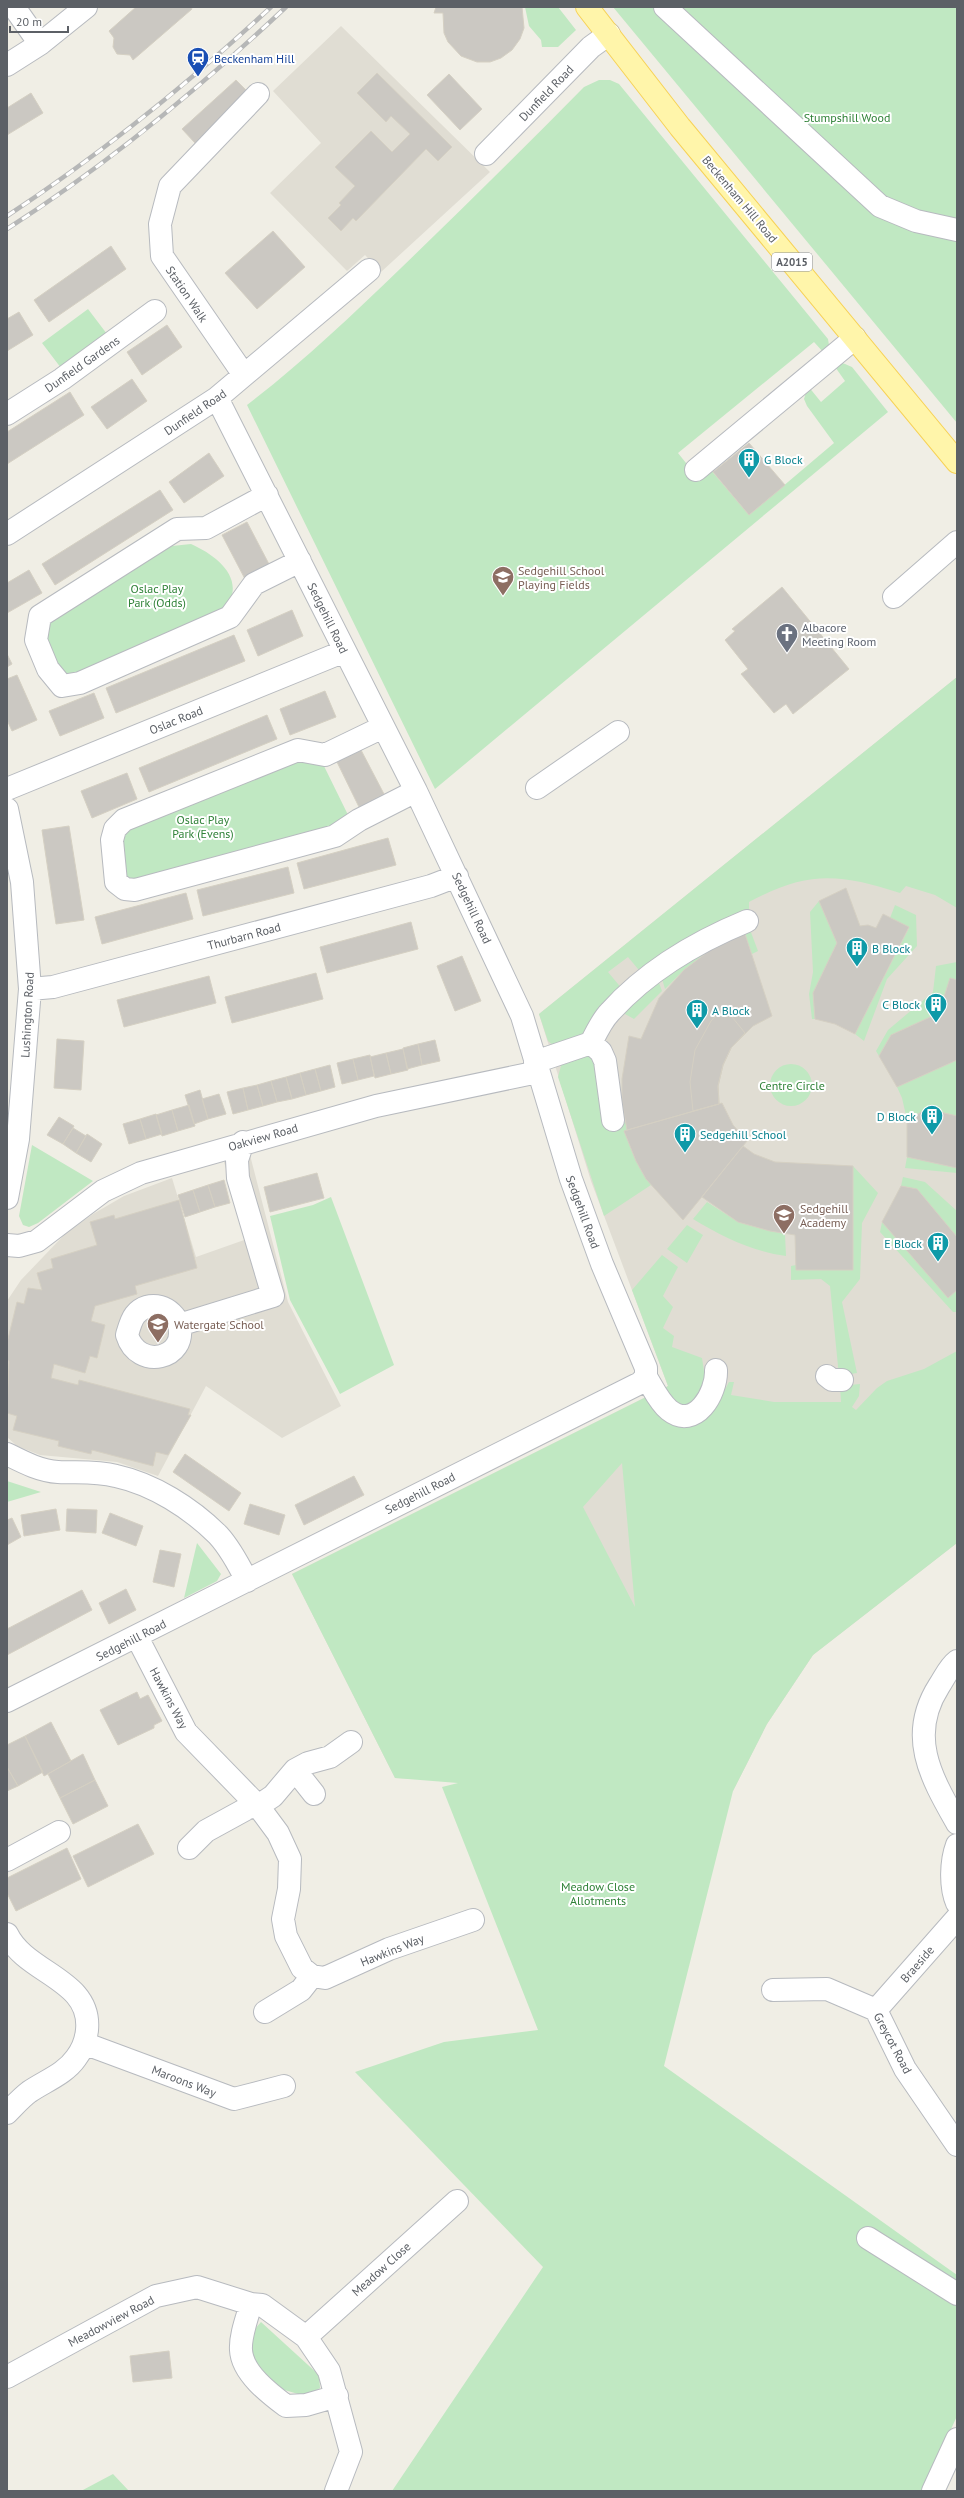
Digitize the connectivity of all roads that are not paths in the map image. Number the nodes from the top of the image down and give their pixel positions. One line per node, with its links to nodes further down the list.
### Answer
1 (14, 7): 6 (street)
2 (86, 7): 6 (street)
3 (587, 7): 5 (main road, Beckenham Hill Road / A2015)
4 (665, 7): 10 (street)
5 (608, 34): 9 (street, Dunfield Road); 13 (main road, Beckenham Hill Road / A2015)
6 (40, 44): 7 (street)
7 (7, 65)
8 (258, 94): 14 (street, Station Walk)
9 (486, 154)
10 (957, 230)
11 (369, 270): 14 (street, Dunfield Road)
12 (155, 311): 16 (street, Dunfield Gardens)
13 (855, 338): 17 (main road, Beckenham Hill Road / A2015); 18 (street)
14 (244, 375): 15 (street, Dunfield Road)
15 (217, 398): 19 (street, Sedgehill Road); 20 (street, Dunfield Road)
16 (7, 414)
17 (957, 462)
18 (696, 470)
19 (267, 495): 22 (street, Sedgehill Road); 22 (street)
20 (7, 534)
21 (957, 542): 23 (street)
22 (300, 561): 24 (street, Sedgehill Road)
23 (894, 597)
24 (345, 651): 25 (street, Sedgehill Road); 28 (street, Oslac Road)
25 (382, 727): 29 (street, Sedgehill Road); 29 (street)
26 (618, 732): 27 (street)
27 (537, 788)
28 (7, 789)
29 (416, 791): 31 (street, Sedgehill Road)
30 (7, 808): 33 (street, Lushington Road)
31 (457, 876): 33 (street, Thurbarn Road); 35 (street, Sedgehill Road)
32 (747, 921): 34 (street)
33 (30, 989): 38 (street, Lushington Road)
34 (590, 1043): 35 (street, Oakview Road); 36 (street)
35 (536, 1067): 37 (street, Oakview Road); 42 (street, Sedgehill Road)
36 (613, 1120)
37 (243, 1142): 39 (street, Oakview Road); 40 (street)
38 (7, 1198)
39 (7, 1245)
40 (180, 1325)
41 (716, 1370): 42 (street)
42 (646, 1377): 44 (street, Sedgehill Road)
43 (7, 1454): 44 (street)
44 (247, 1581): 45 (street, Sedgehill Road)
45 (137, 1637): 47 (street, Sedgehill Road); 51 (street, Hawkins Way)
46 (957, 1661): 52 (street)
47 (7, 1701)
48 (351, 1742): 49 (street)
49 (295, 1770): 50 (street); 51 (street)
50 (314, 1794)
51 (258, 1806): 55 (street); 61 (street, Hawkins Way)
52 (957, 1823)
53 (59, 1832): 56 (street)
54 (957, 1845): 57 (street)
55 (189, 1848)
56 (7, 1860)
57 (957, 1903)
58 (957, 1918): 63 (street, Braeside)
59 (473, 1920): 61 (street, Hawkins Way)
60 (7, 1934): 65 (street)
61 (312, 1976): 64 (street)
62 (773, 1990): 63 (street, Greycot Road)
63 (876, 2010): 68 (street, Greycot Road)
64 (265, 2012)
65 (86, 2044): 66 (street, Maroons Way); 67 (street)
66 (284, 2086)
67 (7, 2114)
68 (957, 2145)
69 (457, 2201): 73 (street, Meadow Close)
70 (868, 2238): 71 (street)
71 (957, 2294)
72 (251, 2304): 73 (street, Meadowview Road); 74 (street, Meadowview Road); 75 (street)
73 (306, 2337): 75 (street, Meadowview Road)
74 (7, 2377)
75 (337, 2396): 77 (street, Meadowview Road)
76 (957, 2439): 78 (street)
77 (336, 2491)
78 (933, 2491)

